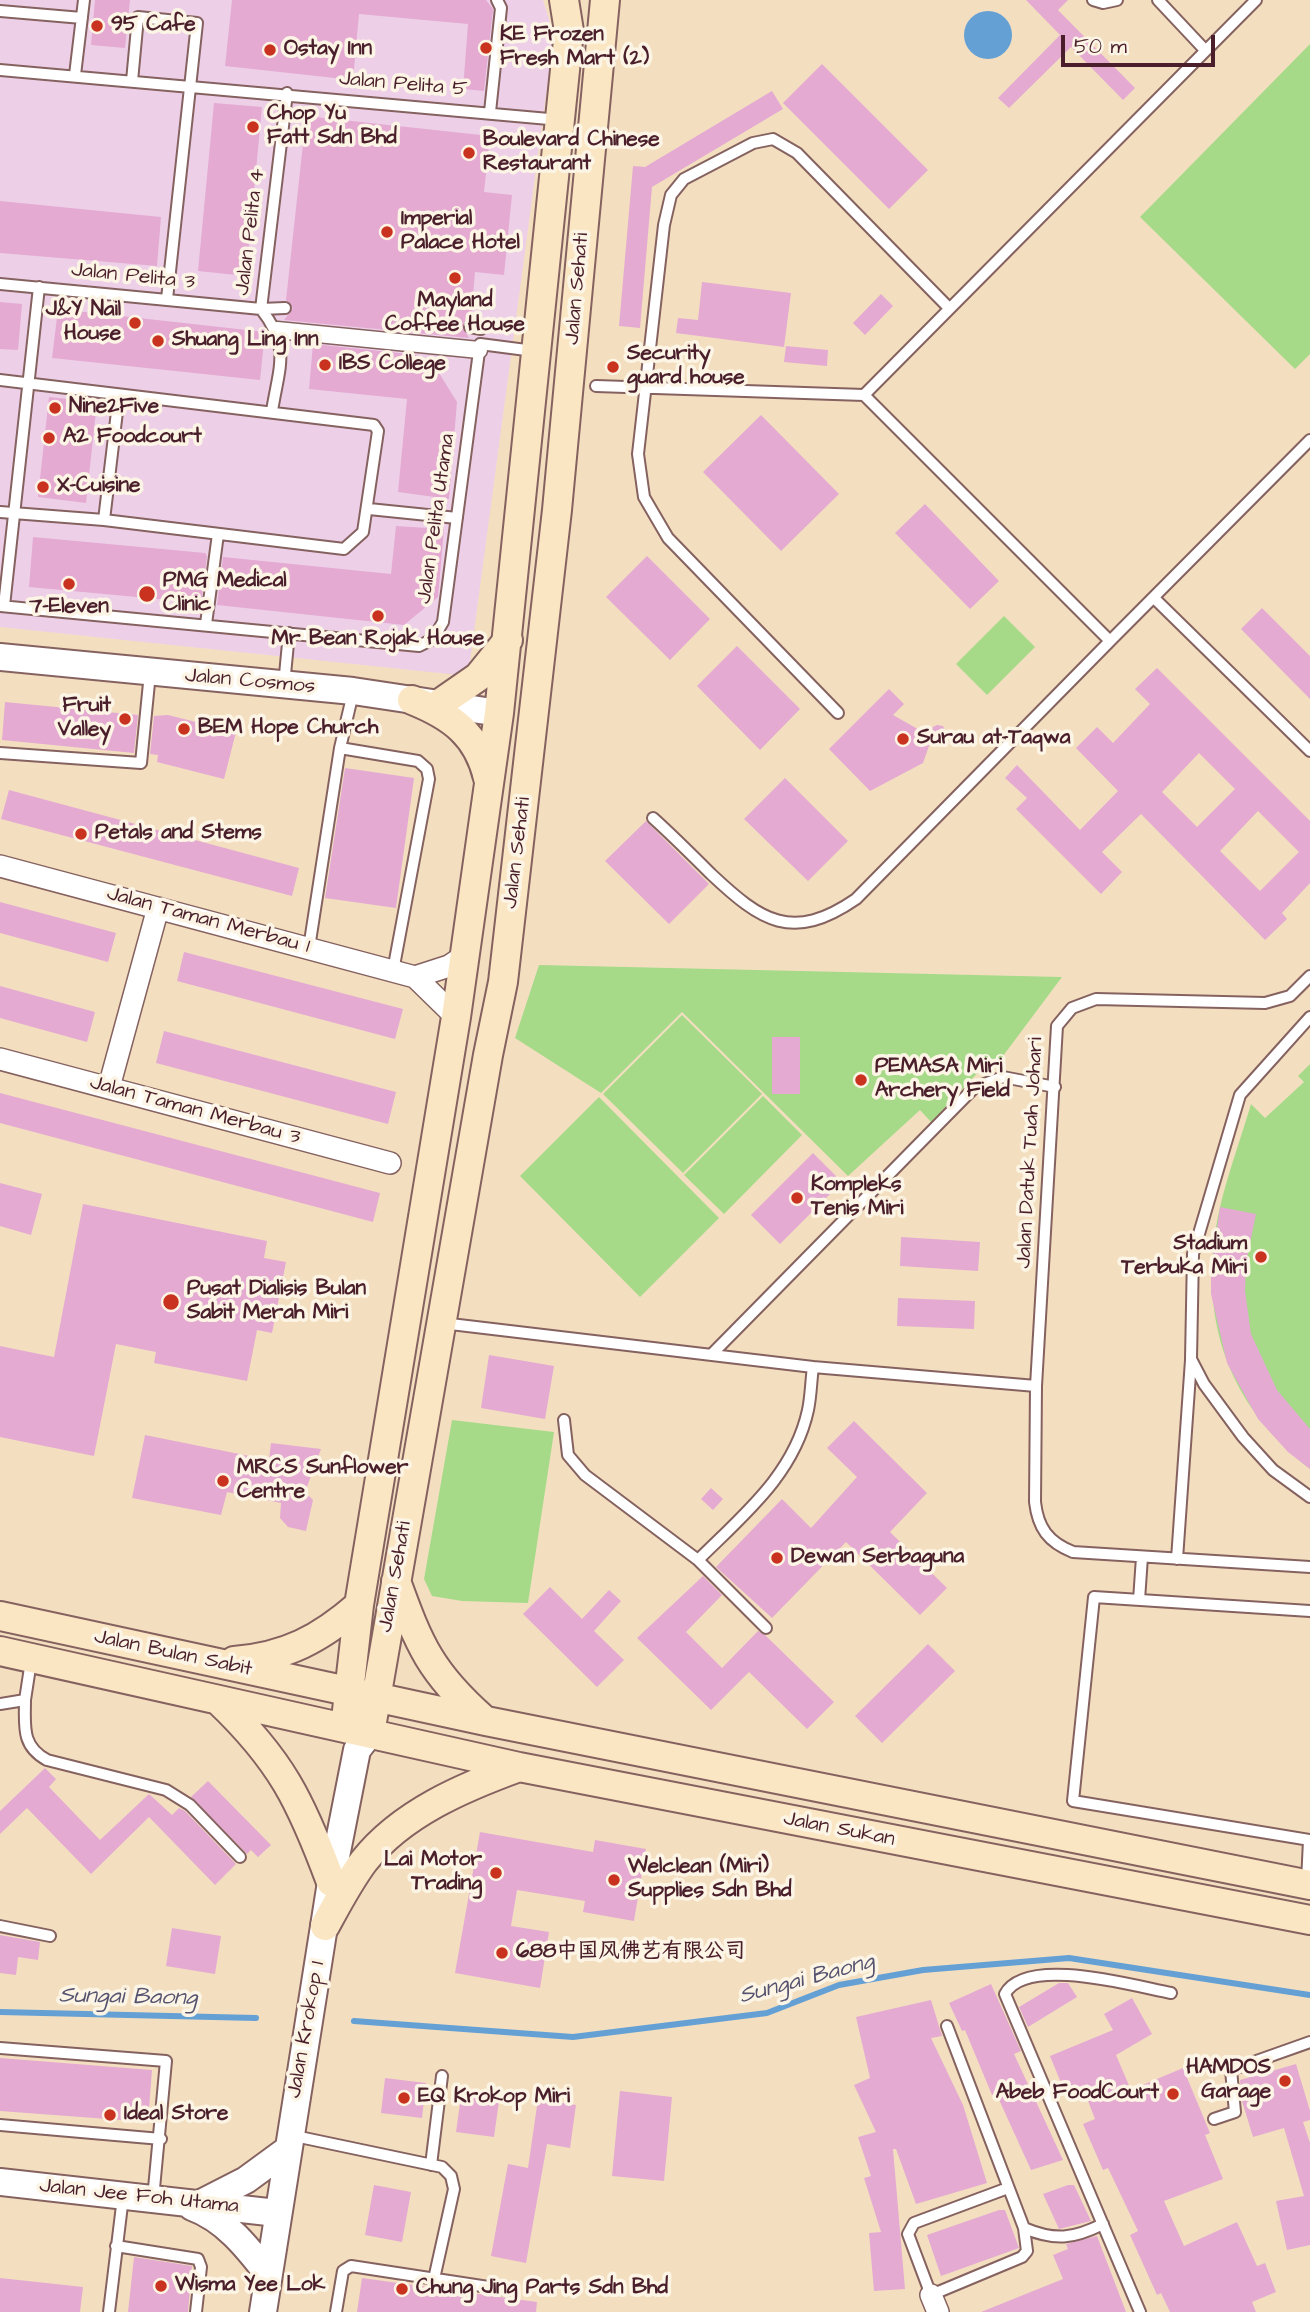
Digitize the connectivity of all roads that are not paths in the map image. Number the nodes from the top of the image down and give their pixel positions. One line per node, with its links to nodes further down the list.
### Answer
1 (84, 0): 10 (lane)
2 (497, 0): 17 (lane)
3 (564, 0): 18 (main road, Jalan Sehati)
4 (605, 0): 37 (main road, Jalan Sehati)
5 (1093, 0): 6 (lane)
6 (1117, 0)
7 (1158, 0): 11 (lane)
8 (1256, 0): 11 (lane)
9 (0, 11): 10 (lane)
10 (82, 18): 13 (lane)
11 (1205, 50): 23 (lane)
12 (0, 70): 13 (lane, Jalan Pelita 5)
13 (75, 75): 14 (lane, Jalan Pelita 5)
14 (132, 81): 15 (lane, Jalan Pelita 5); 15 (lane)
15 (188, 86): 16 (lane, Jalan Pelita 5); 21 (lane)
16 (287, 93): 17 (lane, Jalan Pelita 5); 24 (lane, Jalan Pelita 4)
17 (490, 112): 18 (lane, Jalan Pelita 5)
18 (560, 120): 27 (main road, Jalan Sehati)
19 (0, 284): 20 (lane, Jalan Pelita 3)
20 (39, 287): 21 (lane, Jalan Pelita 3); 29 (lane)
21 (167, 299): 24 (lane, Jalan Pelita 3)
22 (285, 308): 24 (lane, Jalan Pelita 3)
23 (949, 308): 31 (lane); 33 (lane)
24 (261, 309): 25 (lane, Jalan Pelita 4)
25 (277, 330): 26 (street); 34 (lane)
26 (479, 347): 27 (lane); 40 (lane, Jalan Pelita Utama)
27 (538, 352): 47 (main road, Jalan Sehati)
28 (0, 380): 29 (lane)
29 (26, 383): 32 (lane); 39 (lane)
30 (596, 386): 31 (lane)
31 (645, 388): 33 (lane); 55 (lane)
32 (119, 395): 34 (lane); 41 (lane)
33 (863, 396): 48 (lane)
34 (272, 411): 36 (lane)
35 (1310, 440): 43 (lane)
36 (369, 509): 40 (lane); 42 (lane)
37 (557, 510): 54 (main road); 68 (main road, Jalan Sehati)
38 (0, 512): 39 (lane)
39 (14, 513): 41 (lane); 44 (lane)
40 (457, 518): 46 (lane, Jalan Pelita Utama)
41 (104, 520): 42 (lane)
42 (218, 534): 45 (lane)
43 (1154, 598): 48 (lane); 57 (lane)
44 (2, 606): 45 (lane, Jalan Pelita Utama)
45 (206, 624): 46 (lane, Jalan Pelita Utama)
46 (289, 633): 51 (lane)
47 (509, 639): 53 (main road); 54 (main road, Jalan Sehati)
48 (1110, 641): 60 (lane)
49 (0, 657): 50 (street, Jalan Cosmos)
50 (150, 673): 51 (street, Jalan Cosmos); 58 (lane)
51 (285, 685): 52 (street, Jalan Cosmos)
52 (354, 691): 53 (street, Jalan Cosmos); 56 (lane)
53 (426, 702): 54 (street, Jalan Cosmos); 59 (main road)
54 (499, 713): 59 (main road, Jalan Sehati); 68 (main road)
55 (838, 713)
56 (340, 748): 63 (lane); 65 (lane)
57 (1310, 751)
58 (0, 753)
59 (489, 781): 64 (main road, Jalan Sehati)
60 (653, 818)
61 (0, 866): 62 (street, Jalan Taman Merbau 1)
62 (158, 908): 63 (street, Jalan Taman Merbau 1); 72 (street)
63 (309, 948): 65 (street, Jalan Taman Merbau 1)
64 (464, 956): 67 (street); 69 (main road, Jalan Sehati)
65 (393, 971): 67 (street, Jalan Taman Merbau 1)
66 (1310, 976): 73 (lane, Jalan Datuk Tuah Johari)
67 (415, 977): 69 (street)
68 (503, 982): 75 (main road, Jalan Sehati)
69 (456, 1017): 88 (main road, Jalan Sehati)
70 (1310, 1017): 77 (lane)
71 (0, 1059): 72 (street, Jalan Taman Merbau 3)
72 (109, 1087): 74 (street, Jalan Taman Merbau 3)
73 (1055, 1087): 76 (lane); 79 (lane, Jalan Datuk Tuah Johari)
74 (390, 1163)
75 (442, 1322): 76 (lane); 86 (main road, Jalan Sehati)
76 (712, 1353): 78 (lane)
77 (1191, 1359): 81 (lane); 83 (lane)
78 (813, 1367): 79 (lane); 84 (lane)
79 (1036, 1386): 82 (lane, Jalan Datuk Tuah Johari)
80 (564, 1420): 84 (lane)
81 (1310, 1497)
82 (1142, 1557): 83 (lane, Jalan Datuk Tuah Johari); 87 (lane)
83 (1177, 1559): 85 (lane, Jalan Datuk Tuah Johari)
84 (698, 1560): 91 (lane)
85 (1310, 1567)
86 (396, 1579): 94 (main road, Jalan Sehati); 98 (main road)
87 (1139, 1600): 89 (lane); 101 (lane)
88 (359, 1605): 93 (main road); 94 (main road, Jalan Sehati)
89 (1310, 1611)
90 (0, 1616): 93 (main road, Jalan Bulan Sabit)
91 (766, 1628)
92 (10, 1653): 95 (main road, Jalan Bulan Sabit); 96 (lane)
93 (215, 1663): 94 (main road, Jalan Bulan Sabit)
94 (360, 1694): 98 (main road, Jalan Sukan); 99 (main road)
95 (217, 1699): 99 (main road, Jalan Bulan Sabit); 103 (main road)
96 (24, 1700): 97 (lane); 102 (lane)
97 (0, 1704)
98 (486, 1721): 104 (main road, Jalan Sukan)
99 (357, 1737): 100 (main road, Jalan Sukan); 103 (street, Jalan Krokop 1)
100 (520, 1768): 105 (main road, Jalan Sukan); 107 (main road)
101 (1310, 1840): 104 (lane)
102 (240, 1857)
103 (331, 1882): 107 (street, Jalan Krokop 1)
104 (1308, 1885)
105 (1310, 1920)
106 (0, 1926): 108 (lane)
107 (325, 1926): 117 (street, Jalan Krokop 1)
108 (50, 1936)
109 (1171, 1993): 124 (lane)
110 (947, 2026): 120 (lane)
111 (1310, 2042): 114 (lane)
112 (0, 2048): 116 (lane)
113 (442, 2076): 118 (lane)
114 (1214, 2119)
115 (0, 2125): 116 (lane)
116 (161, 2139): 122 (lane)
117 (288, 2143): 118 (lane); 122 (street); 123 (street, Jalan Krokop 1)
118 (431, 2165): 128 (lane)
119 (0, 2182): 121 (street, Jalan Jee Foh Utama)
120 (1008, 2188): 125 (lane); 130 (lane)
121 (124, 2195): 122 (street, Jalan Jee Foh Utama); 126 (lane)
122 (176, 2201): 123 (street, Jalan Jee Foh Utama); 127 (street)
123 (277, 2213): 127 (street, Jalan Krokop 1)
124 (1103, 2224): 125 (lane); 135 (lane)
125 (1024, 2228): 130 (lane)
126 (116, 2246): 131 (lane); 132 (lane)
127 (268, 2274): 133 (street, Jalan Krokop 1)
128 (434, 2279): 129 (lane); 134 (lane)
129 (508, 2290)
130 (935, 2304)
131 (109, 2312)
132 (196, 2312)
133 (263, 2312)
134 (336, 2312)
135 (1140, 2312)

